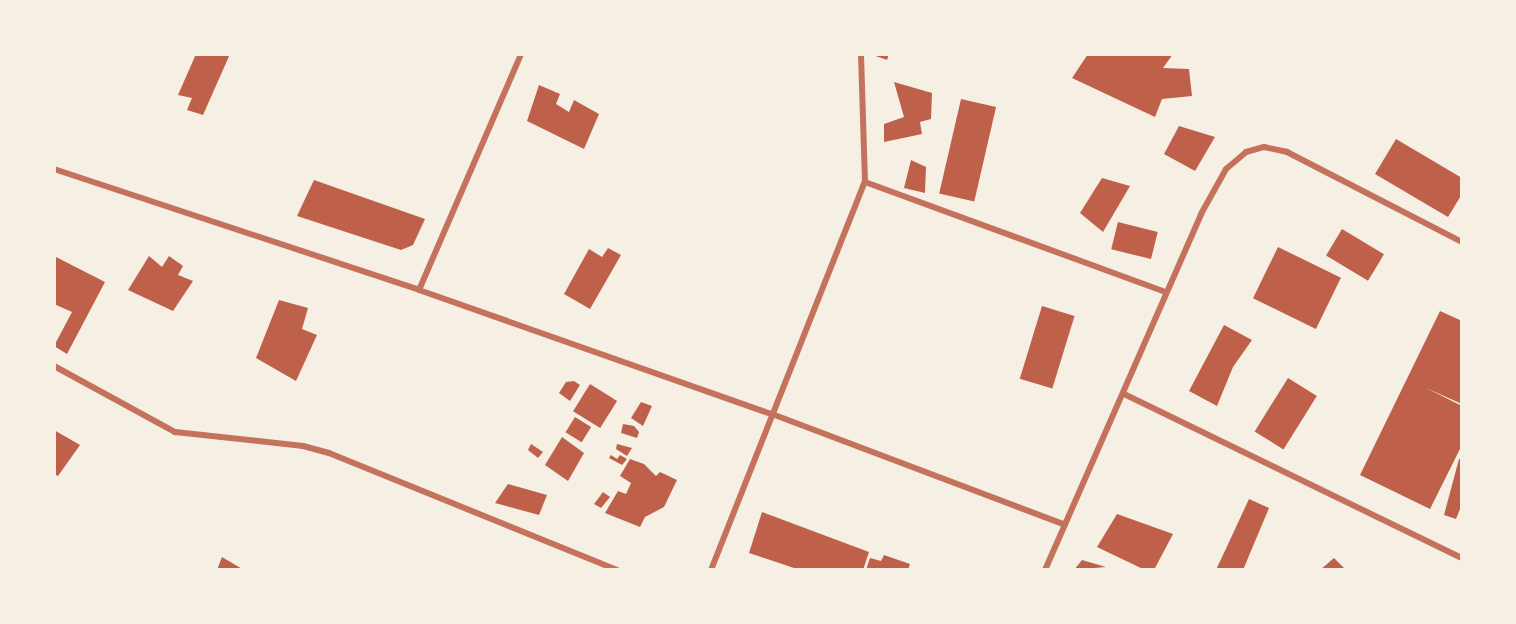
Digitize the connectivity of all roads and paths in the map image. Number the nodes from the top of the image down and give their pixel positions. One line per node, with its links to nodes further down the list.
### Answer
1 (521, 54): 6 (street)
2 (861, 54): 4 (street)
3 (54, 169): 6 (street)
4 (865, 182): 7 (street); 10 (street)
5 (1462, 242): 7 (street)
6 (419, 290): 10 (street)
7 (1165, 292): 9 (street)
8 (54, 366): 13 (street)
9 (1124, 394): 11 (street); 12 (street)
10 (772, 414): 11 (street); 14 (street)
11 (1065, 525): 15 (street)
12 (1462, 558)
13 (617, 570)
14 (711, 570)
15 (1045, 570)

